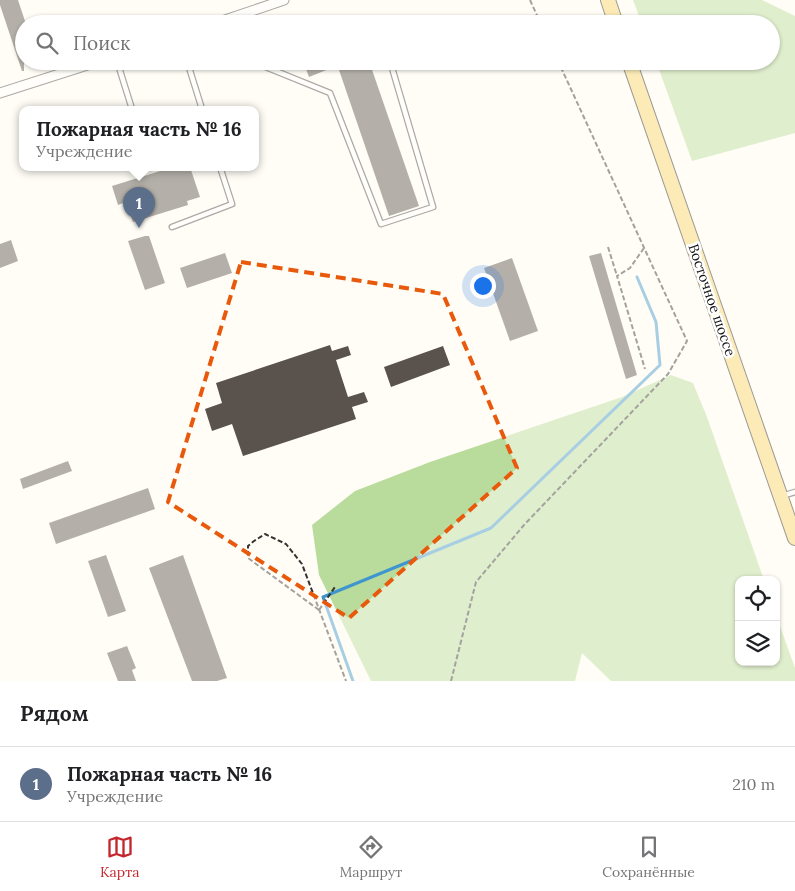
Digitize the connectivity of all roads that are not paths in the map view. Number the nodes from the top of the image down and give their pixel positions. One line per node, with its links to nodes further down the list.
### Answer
1 (284, 0): 3 (street)
2 (608, 0): 4 (main road)
3 (240, 15)
4 (613, 15)
5 (72, 70): 11 (street)
6 (120, 70): 12 (lane)
7 (190, 70): 13 (lane)
8 (273, 70): 9 (lane)
9 (393, 70)
10 (632, 70): 17 (main road, Восточное шоссе)
11 (0, 93)
12 (131, 106)
13 (201, 106)
14 (221, 171): 15 (lane)
15 (172, 227)
16 (795, 492): 17 (lane)
17 (780, 496): 18 (main road, Восточное шоссе)
18 (795, 538)

